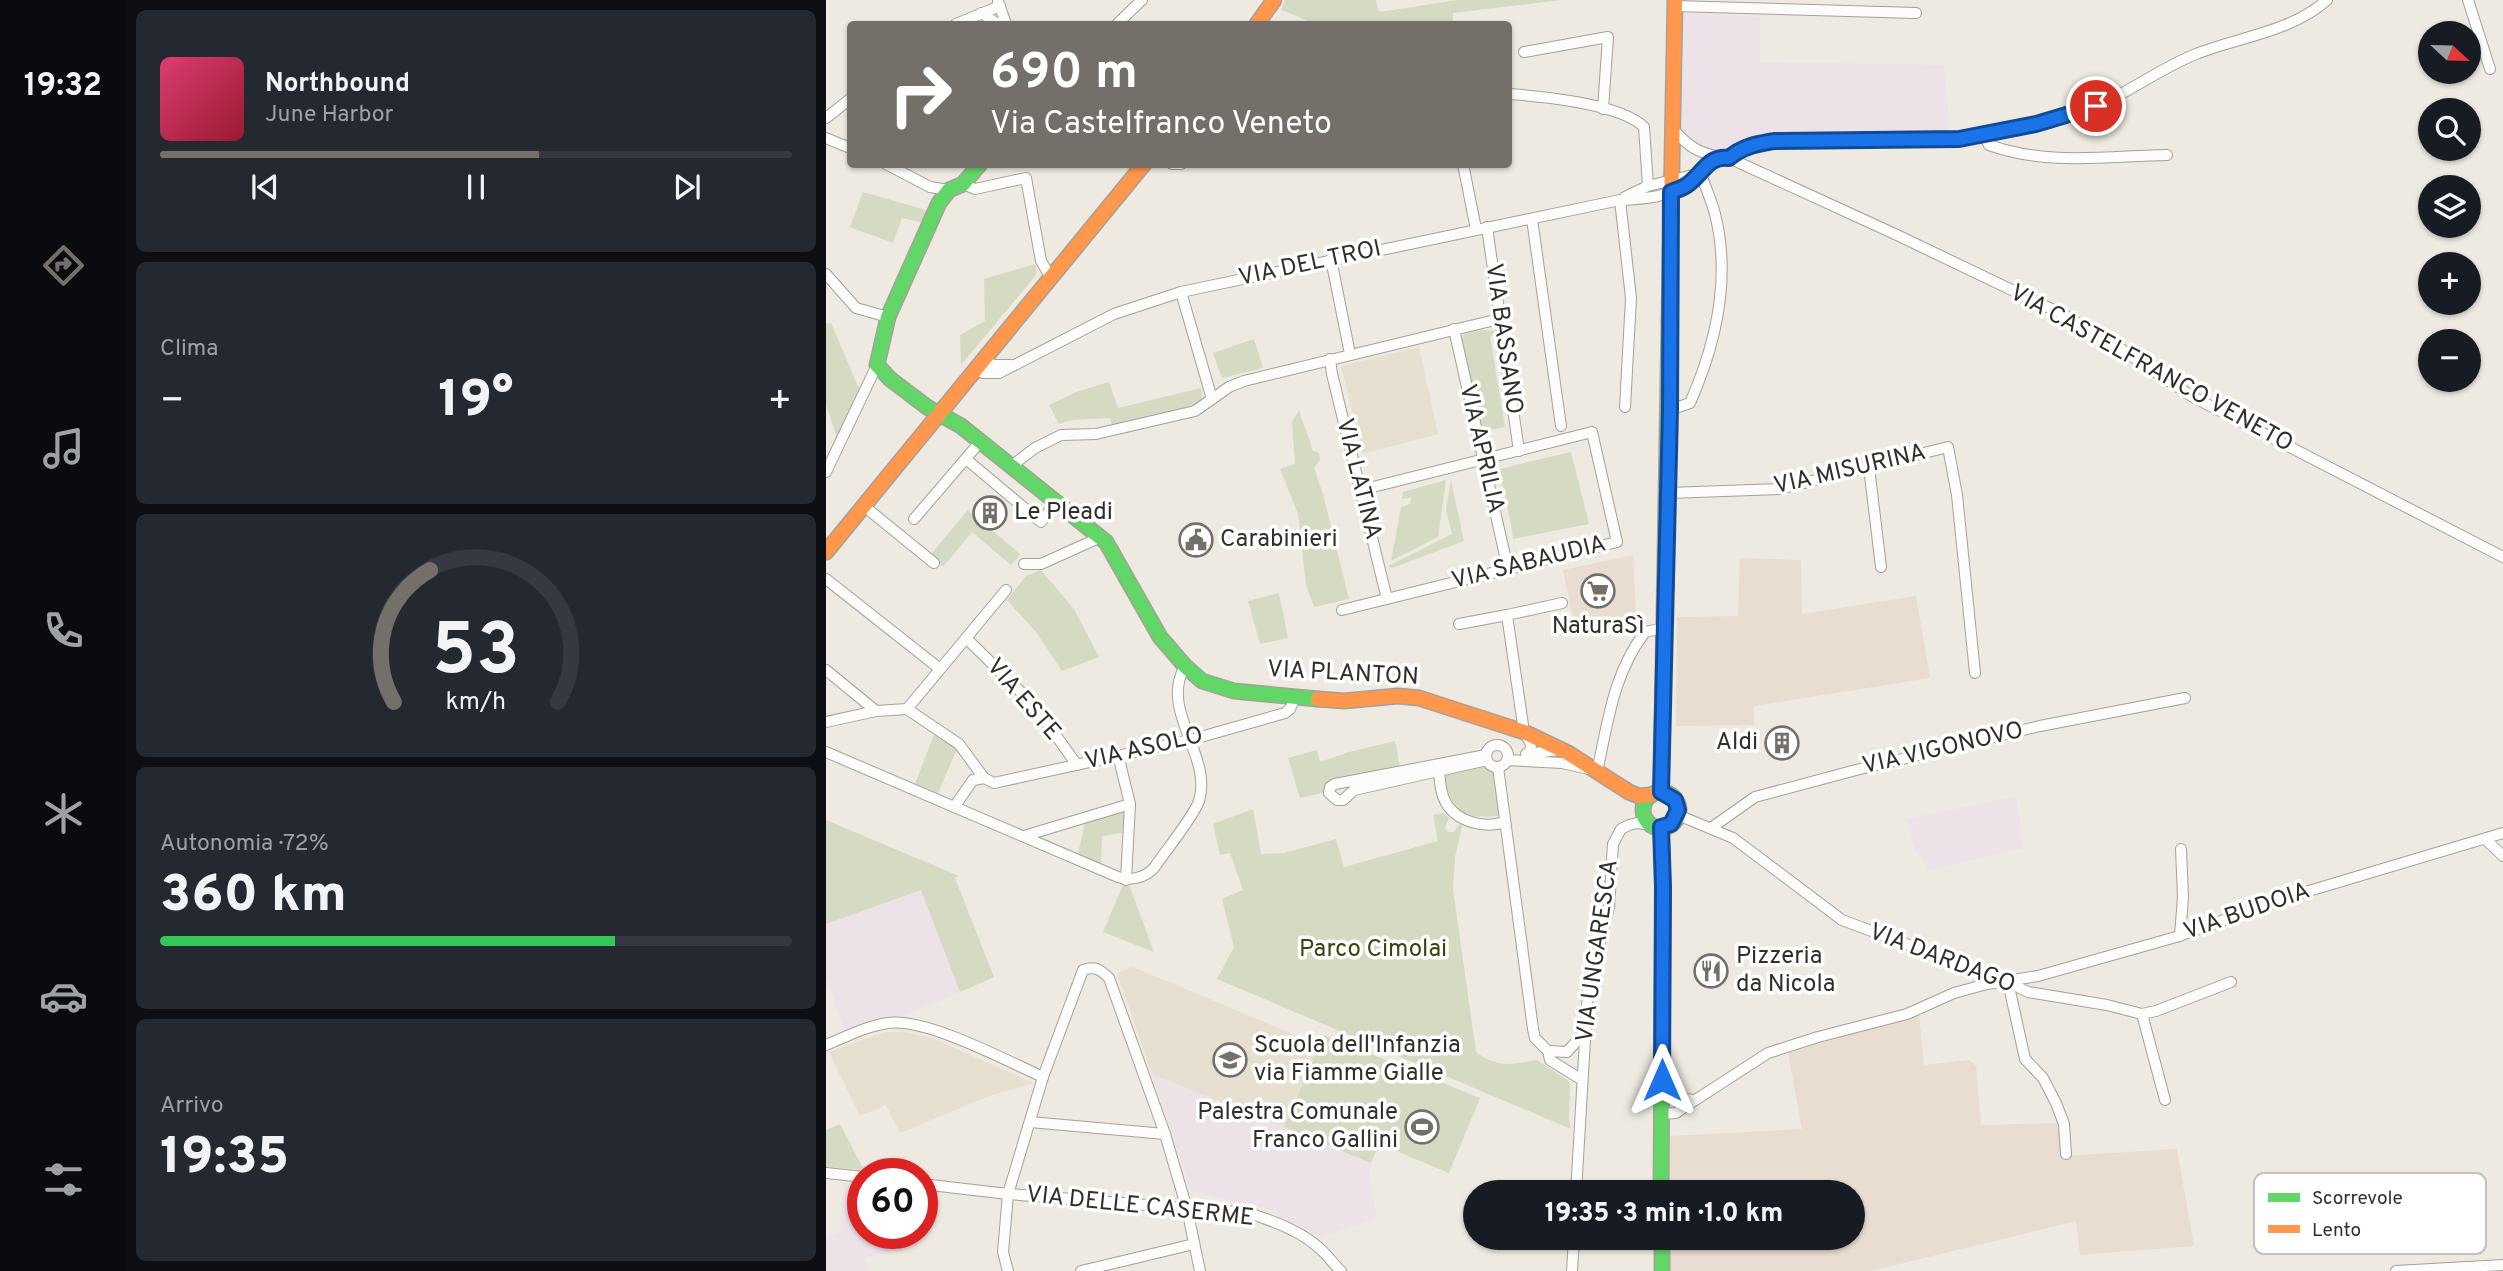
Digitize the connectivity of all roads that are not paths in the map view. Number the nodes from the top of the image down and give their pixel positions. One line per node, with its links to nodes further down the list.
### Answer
1 (1142, 0): 12 (street)
2 (1274, 0): 13 (main road)
3 (2327, 0): 21 (street)
4 (2468, 0): 15 (street)
5 (999, 3): 7 (street); 11 (street)
6 (1675, 3): 8 (street); 20 (main road)
7 (981, 13): 9 (street); 10 (street)
8 (1916, 13)
9 (963, 21)
10 (993, 21)
11 (1005, 21)
12 (1120, 21)
13 (1258, 21)
14 (1524, 52): 18 (street)
15 (2490, 69)
16 (1512, 94): 18 (street)
17 (847, 101): 19 (street)
18 (1603, 109): 31 (street)
19 (826, 118)
20 (1672, 128): 25 (street, VIA CASTELFRANCO VENETO); 32 (main road)
21 (1984, 135): 24 (street); 25 (street)
22 (826, 138): 23 (street)
23 (847, 147)
24 (2167, 155)
25 (1724, 157): 30 (street); 68 (street, VIA CASTELFRANCO VENETO)
26 (894, 168): 33 (street)
27 (976, 168): 33 (main road)
28 (1141, 168): 40 (main road)
29 (1464, 168): 37 (street)
30 (1701, 173): 32 (street); 51 (street)
31 (1648, 186): 32 (street, VIA DEL TROI); 34 (street, VIA DEL TROI)
32 (1671, 186): 34 (street, VIA DEL TROI); 51 (main road)
33 (956, 187): 40 (street); 42 (main road)
34 (1620, 200): 35 (street, VIA DEL TROI); 50 (street)
35 (1532, 219): 36 (street, VIA DEL TROI); 53 (street)
36 (1487, 227): 37 (street, VIA DEL TROI); 43 (street, VIA BASSANO)
37 (1476, 229): 38 (street, VIA DEL TROI)
38 (1331, 259): 41 (street, VIA DEL TROI); 45 (street)
39 (826, 274): 42 (street)
40 (1051, 278): 48 (main road)
41 (1181, 292): 48 (street, VIA DEL TROI); 49 (street)
42 (888, 317): 47 (main road)
43 (1499, 319): 44 (street); 55 (street, VIA BASSANO)
44 (1454, 328): 45 (street); 57 (street, VIA APRILIA)
45 (1350, 354): 46 (street)
46 (1330, 359): 49 (street); 61 (street, VIA LATINA)
47 (877, 365): 52 (main road, VIA PLANTON); 60 (street)
48 (980, 365): 52 (main road)
49 (1212, 399): 58 (street)
50 (1625, 407)
51 (1670, 410): 62 (main road)
52 (939, 414): 54 (main road, VIA PLANTON); 64 (main road)
53 (1561, 426)
54 (980, 442): 56 (street); 58 (main road, VIA PLANTON)
55 (1519, 451): 57 (street); 72 (street, VIA SABAUDIA)
56 (965, 459): 63 (street); 65 (street)
57 (1484, 460): 61 (street); 72 (street, VIA APRILIA)
58 (1010, 467): 63 (main road, VIA PLANTON)
59 (1869, 467): 62 (street, VIA MISURINA); 71 (street); 85 (street, VIA MISURINA)
60 (826, 472)
61 (1361, 490): 75 (street, VIA LATINA)
62 (1668, 493): 80 (main road)
63 (1056, 502): 66 (main road, VIA PLANTON)
64 (864, 506): 67 (main road); 69 (street)
65 (914, 519)
66 (1101, 537): 70 (street); 82 (main road, VIA PLANTON)
67 (826, 552)
68 (2503, 556)
69 (934, 563)
70 (1024, 564)
71 (1881, 568)
72 (1508, 569): 75 (street, VIA SABAUDIA)
73 (826, 579): 83 (street)
74 (1006, 590): 81 (street)
75 (1387, 599): 77 (street, VIA SABAUDIA)
76 (1562, 603): 78 (street)
77 (1342, 610)
78 (1507, 615): 79 (street); 91 (street)
79 (1459, 624)
80 (1664, 628): 100 (street); 103 (main road)
81 (966, 638): 83 (street); 99 (street, VIA ESTE)
82 (1185, 666): 86 (main road, VIA PLANTON); 92 (street)
83 (940, 669): 88 (street)
84 (826, 670): 89 (street)
85 (1975, 673)
86 (1294, 697): 91 (main road, VIA PLANTON); 92 (street, VIA ASOLO)
87 (2185, 698): 109 (street, VIA VIGONOVO)
88 (907, 709): 89 (street); 102 (street)
89 (876, 711): 90 (street)
90 (826, 722)
91 (1524, 732): 93 (main road, VIA PLANTON); 95 (street)
92 (1189, 740): 96 (street, VIA ASOLO); 115 (street)
93 (1560, 750): 95 (street); 100 (main road, VIA PLANTON)
94 (826, 752): 105 (street)
95 (1530, 754): 98 (street)
96 (1118, 755): 99 (street, VIA ASOLO); 104 (street)
97 (1486, 758): 98 (street); 98 (street); 101 (street); 101 (street)
98 (1504, 760): 100 (street); 107 (street)
99 (1077, 765): 102 (street, VIA ASOLO)
100 (1595, 770): 103 (main road, VIA PLANTON)
101 (1438, 771): 107 (street)
102 (984, 778): 105 (street)
103 (1656, 793): 106 (main road); 108 (main road)
104 (1130, 804): 111 (street); 115 (street)
105 (954, 807): 111 (street)
106 (1678, 815): 108 (main road); 109 (street, VIA DARDAGO)
107 (1505, 822): 122 (street)
108 (1657, 826): 120 (street, VIA UNGARESCA); 128 (main road)
109 (1712, 828): 117 (street, VIA DARDAGO)
110 (2503, 833): 112 (street, VIA BUDOIA)
111 (1024, 836): 115 (street)
112 (2485, 839): 114 (street); 116 (street, VIA BUDOIA)
113 (2181, 849): 116 (street)
114 (2503, 856)
115 (1126, 880)
116 (2180, 936): 117 (street, VIA BUDOIA)
117 (2008, 982): 119 (street, VIA DARDAGO); 129 (street, VIA BUDOIA); 134 (street)
118 (2231, 982): 119 (street)
119 (2143, 1014): 130 (street)
120 (1584, 1033): 123 (street); 124 (street, VIA UNGARESCA)
121 (826, 1045): 126 (street)
122 (1548, 1051): 123 (street); 125 (street)
123 (1567, 1052): 124 (street)
124 (1583, 1062): 125 (street); 127 (street, VIA UNGARESCA)
125 (1566, 1069): 127 (street)
126 (1042, 1077): 132 (street); 133 (street)
127 (1582, 1080): 137 (street, VIA UNGARESCA)
128 (1662, 1097): 129 (street); 131 (main road)
129 (1695, 1100): 131 (street, VIA BUDOIA)
130 (2165, 1100)
131 (1662, 1114): 138 (main road)
132 (1030, 1122): 133 (street); 140 (street)
133 (1165, 1134): 141 (street)
134 (2066, 1154)
135 (826, 1173): 136 (street)
136 (847, 1175)
137 (1577, 1180)
138 (1661, 1180)
139 (938, 1186): 140 (street, VIA DELLE CASERME)
140 (1008, 1195): 141 (street, VIA DELLE CASERME); 146 (street)
141 (1186, 1209): 142 (street); 149 (street, VIA DELLE CASERME)
142 (1194, 1244): 147 (street); 148 (street)
143 (1573, 1250): 150 (street)
144 (1662, 1250): 151 (main road)
145 (2503, 1265): 152 (street)
146 (1008, 1271)
147 (1081, 1271)
148 (1200, 1271)
149 (1341, 1271)
150 (1572, 1271)
151 (1662, 1271)
152 (2396, 1271)

